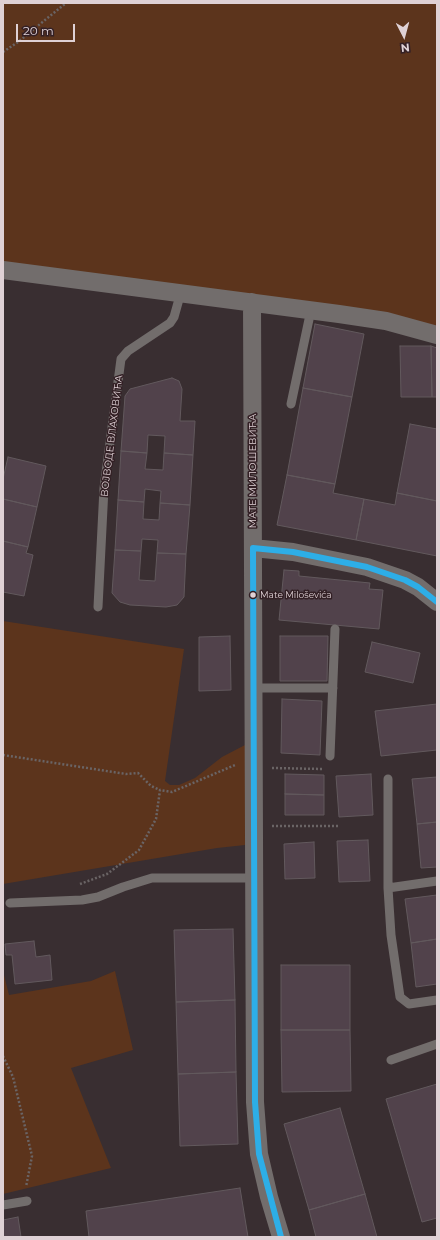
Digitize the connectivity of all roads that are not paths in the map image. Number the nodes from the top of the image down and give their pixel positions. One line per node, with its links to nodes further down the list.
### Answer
1 (3, 270): 2 (street)
2 (181, 292): 3 (street); 9 (lane, ВОЈВОДЕ ВЛАХОВИЋА)
3 (252, 302): 4 (street); 7 (street, МАТЕ МИЛОШЕВИЋА)
4 (311, 310): 5 (street); 6 (lane)
5 (437, 335)
6 (291, 404)
7 (253, 548): 8 (street); 11 (street, МАТЕ МИЛОШЕВИЋА)
8 (437, 602)
9 (98, 607)
10 (335, 630): 12 (lane)
11 (253, 688): 12 (lane); 15 (street, МАТЕ МИЛОШЕВИЋА)
12 (333, 688): 13 (lane)
13 (330, 756)
14 (388, 779): 17 (lane)
15 (253, 878): 18 (lane); 24 (street, МАТЕ МИЛОШЕВИЋА)
16 (437, 881): 17 (lane)
17 (388, 888): 19 (lane)
18 (10, 903)
19 (437, 1000)
20 (437, 1044): 21 (lane)
21 (391, 1060)
22 (27, 1201): 23 (lane)
23 (3, 1205)
24 (281, 1237)

